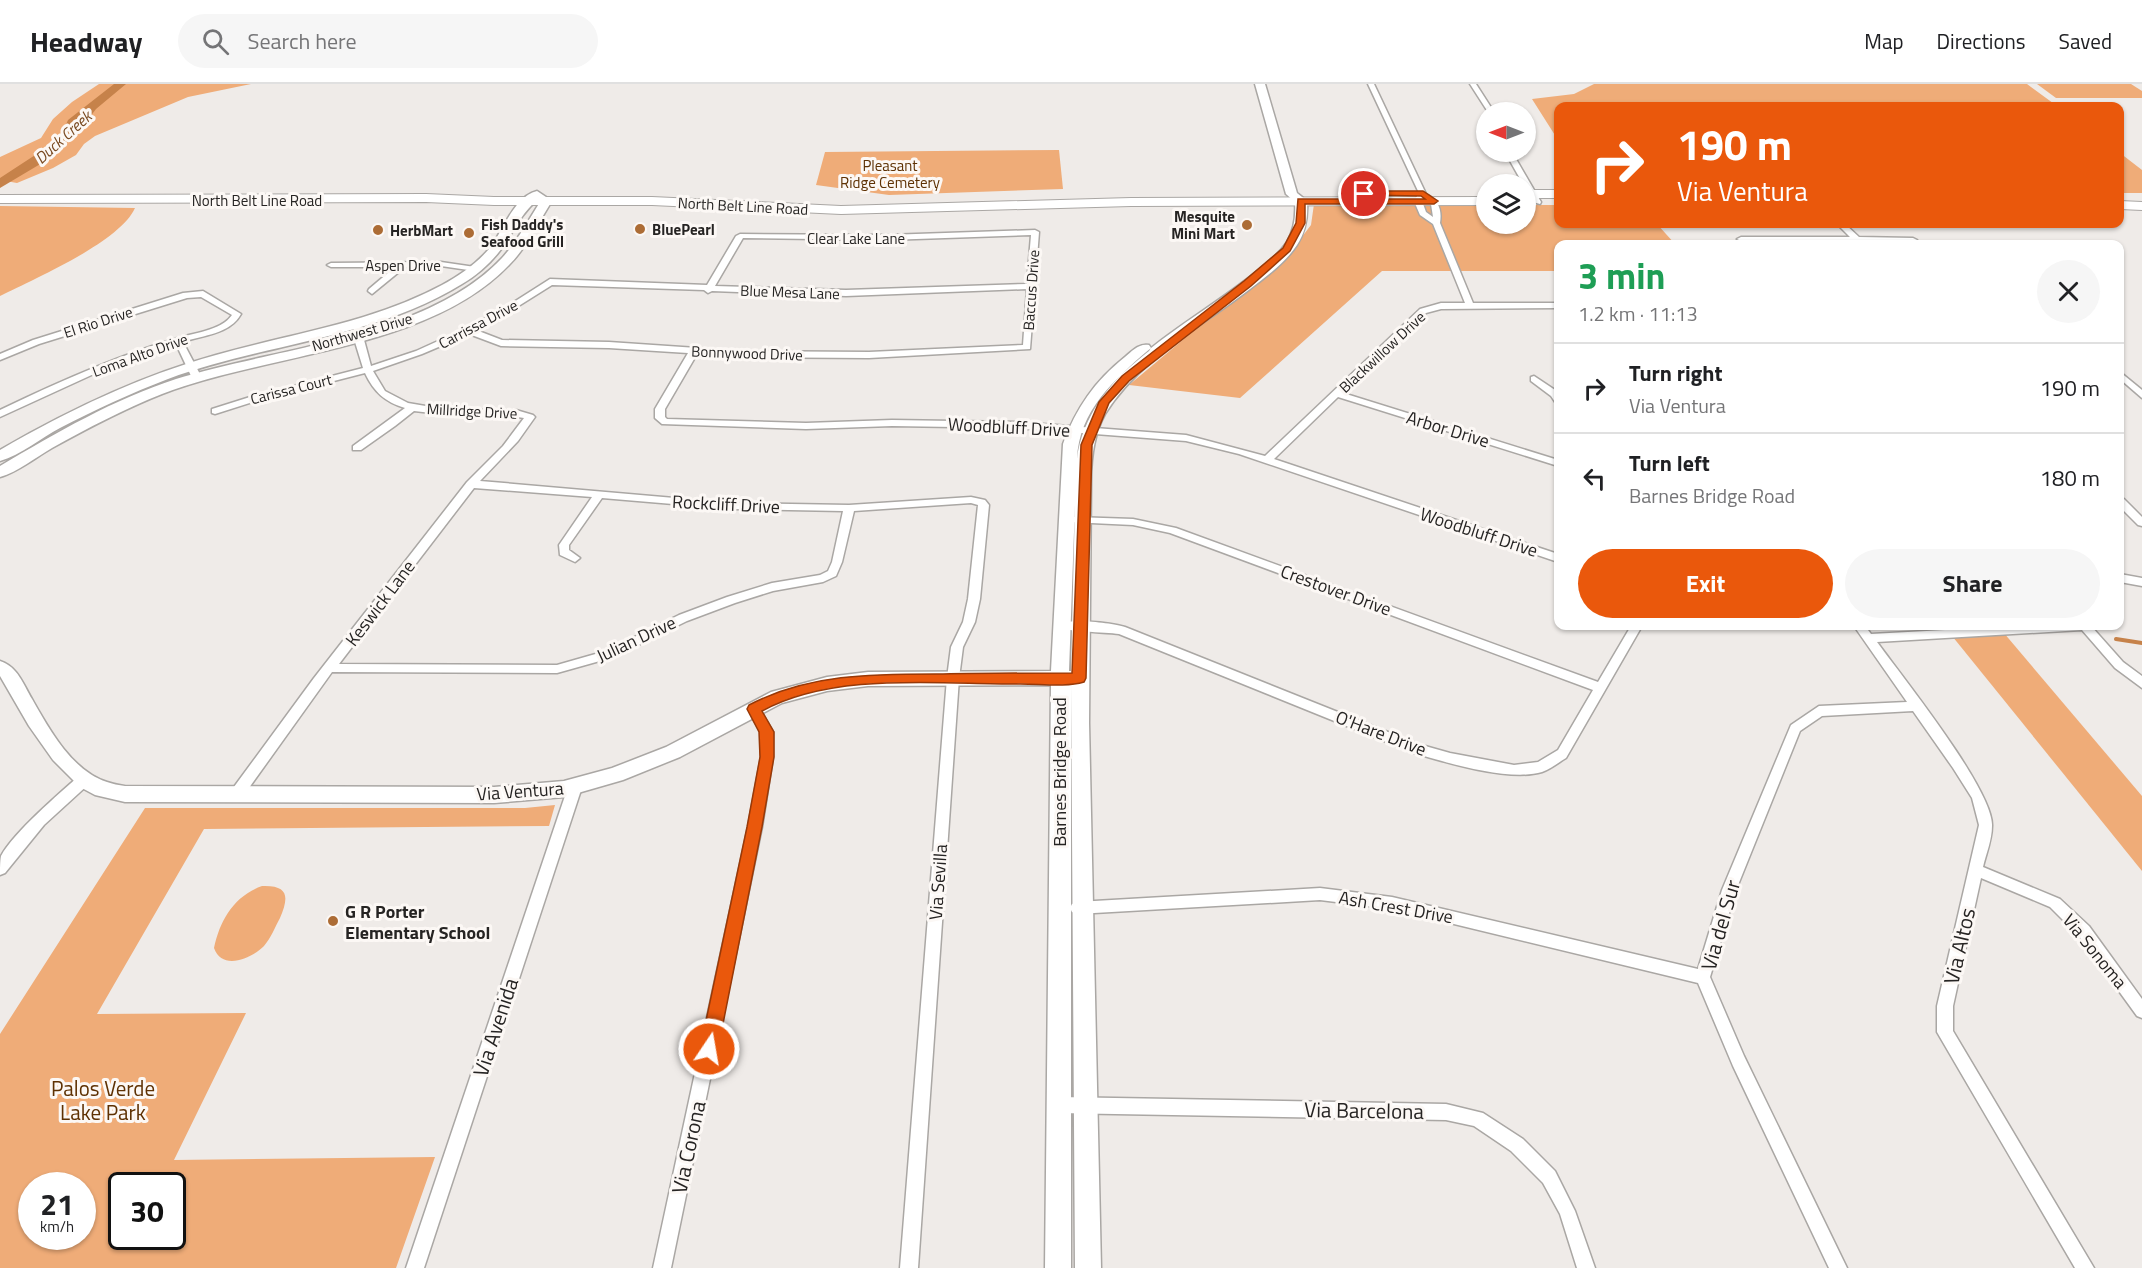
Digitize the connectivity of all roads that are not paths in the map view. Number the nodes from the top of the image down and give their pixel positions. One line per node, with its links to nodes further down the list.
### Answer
1 (1260, 84): 15 (main road, Barnes Bridge Road)
2 (1371, 84): 9 (street)
3 (1473, 84): 4 (street)
4 (1485, 102)
5 (0, 190): 8 (main road, North Belt Line Road)
6 (1476, 194): 9 (main road, North Belt Line Road)
7 (1554, 195): 10 (main road)
8 (216, 196): 13 (main road, North Belt Line Road); 14 (main road, North Belt Line Road)
9 (1420, 197): 15 (main road, North Belt Line Road); 17 (main road, North Belt Line Road); 22 (street)
10 (1536, 197)
11 (2124, 197): 12 (main road)
12 (2142, 198)
13 (0, 199)
14 (536, 199): 15 (main road, North Belt Line Road); 30 (main road, Northwest Drive); 38 (main road, Northwest Drive)
15 (1294, 199): 55 (main road, Barnes Bridge Road)
16 (1536, 199): 19 (main road)
17 (1434, 201): 18 (main road, North Belt Line Road); 22 (street)
18 (1476, 201)
19 (1554, 201)
20 (2124, 206): 21 (main road)
21 (2142, 206)
22 (1436, 223): 36 (street)
23 (1845, 228): 27 (street)
24 (1035, 232): 32 (street, Baccus Drive); 33 (street, Clear Lake Lane)
25 (1741, 239): 26 (street)
26 (1780, 240)
27 (1856, 240)
28 (331, 265): 29 (street, Aspen Drive)
29 (402, 265): 30 (street, Aspen Drive); 34 (street)
30 (475, 269): 38 (main road, Northwest Drive)
31 (550, 282): 33 (street, Blue Mesa Lane); 39 (street, Carrissa Drive)
32 (1030, 286): 33 (street, Blue Mesa Lane); 41 (street, Baccus Drive)
33 (708, 290)
34 (372, 291)
35 (198, 293): 40 (street, Loma Alto Drive); 43 (street, El Rio Drive)
36 (1470, 306): 37 (street, Blackwillow Drive); 49 (street, Blackwillow Drive)
37 (1554, 306)
38 (357, 331): 44 (street, Millridge Drive); 45 (main road, Northwest Drive)
39 (470, 331): 42 (street, Bonnywood Drive); 44 (street, Carrissa Drive)
40 (178, 340): 45 (street); 53 (street, Loma Alto Drive)
41 (1027, 347): 42 (street, Bonnywood Drive)
42 (693, 352): 55 (street, Woodbluff Drive)
43 (0, 357)
44 (369, 370): 51 (street, Millridge Drive); 52 (street, Carissa Court)
45 (193, 372): 57 (main road, Northwest Drive); 60 (main road, Northwest Drive)
46 (1534, 379): 48 (street)
47 (2124, 379): 50 (street)
48 (1554, 392)
49 (1337, 394): 58 (street, Blackwillow Drive); 59 (street, Arbor Drive)
50 (2142, 395)
51 (412, 407): 54 (street, Millridge Drive); 56 (street)
52 (214, 411)
53 (0, 414)
54 (530, 417): 61 (street, Keswick Lane)
55 (1083, 430): 58 (street, Woodbluff Drive); 66 (main road, Barnes Bridge Road)
56 (357, 448)
57 (0, 456)
58 (1266, 460): 68 (street, Woodbluff Drive)
59 (1554, 462)
60 (0, 472)
61 (471, 484): 62 (street, Rockcliff Drive); 79 (street, Keswick Lane)
62 (598, 496): 65 (street, Rockcliff Drive); 69 (street)
63 (981, 502): 65 (street, Rockcliff Drive); 80 (street, Via Sevilla)
64 (2124, 505): 67 (street)
65 (849, 508): 79 (street, Julian Drive)
66 (1075, 520): 72 (main road, Barnes Bridge Road); 83 (street, Crestover Drive)
67 (2142, 523)
68 (1554, 557)
69 (575, 558)
70 (2124, 579): 71 (street)
71 (2142, 582)
72 (1071, 626): 81 (main road, Barnes Bridge Road); 83 (street, O'Hare Drive)
73 (1634, 630): 83 (street, O'Hare Drive)
74 (1863, 630): 77 (street, Via Altos)
75 (2013, 630): 77 (street)
76 (2088, 630): 82 (street)
77 (1869, 638): 84 (street, Via Altos)
78 (0, 668): 86 (main road, Via Ventura)
79 (330, 669): 88 (street, Keswick Lane)
80 (953, 678): 81 (main road, Via Ventura); 85 (main road, Via Ventura); 99 (street, Via Sevilla)
81 (1069, 678): 91 (main road, Barnes Bridge Road); 92 (main road, Barnes Bridge Road)
82 (2142, 683)
83 (1599, 687)
84 (1918, 706): 90 (street, Via Altos); 93 (street, Via del Sur)
85 (754, 709): 87 (main road, Via Ventura); 98 (street, Via Corona)
86 (85, 779): 88 (main road, Via Ventura); 89 (street)
87 (575, 787): 88 (main road, Via Ventura); 97 (street, Via Avenida)
88 (236, 795)
89 (0, 869)
90 (1976, 870): 94 (street, Via Sonoma); 104 (street, Via Altos)
91 (1082, 908): 92 (street, Ash Crest Drive); 93 (street, Ash Crest Drive); 96 (main road, Barnes Bridge Road)
92 (1058, 909): 95 (main road, Barnes Bridge Road)
93 (1703, 977): 103 (street, Via del Sur)
94 (2142, 1011)
95 (1058, 1105): 96 (street, Via Barcelona); 100 (main road, Barnes Bridge Road)
96 (1086, 1105): 101 (main road, Barnes Bridge Road); 102 (street, Via Barcelona)
97 (415, 1268)
98 (662, 1268)
99 (909, 1268)
100 (1058, 1268)
101 (1088, 1268)
102 (1586, 1268)
103 (1838, 1268)
104 (2085, 1268)

